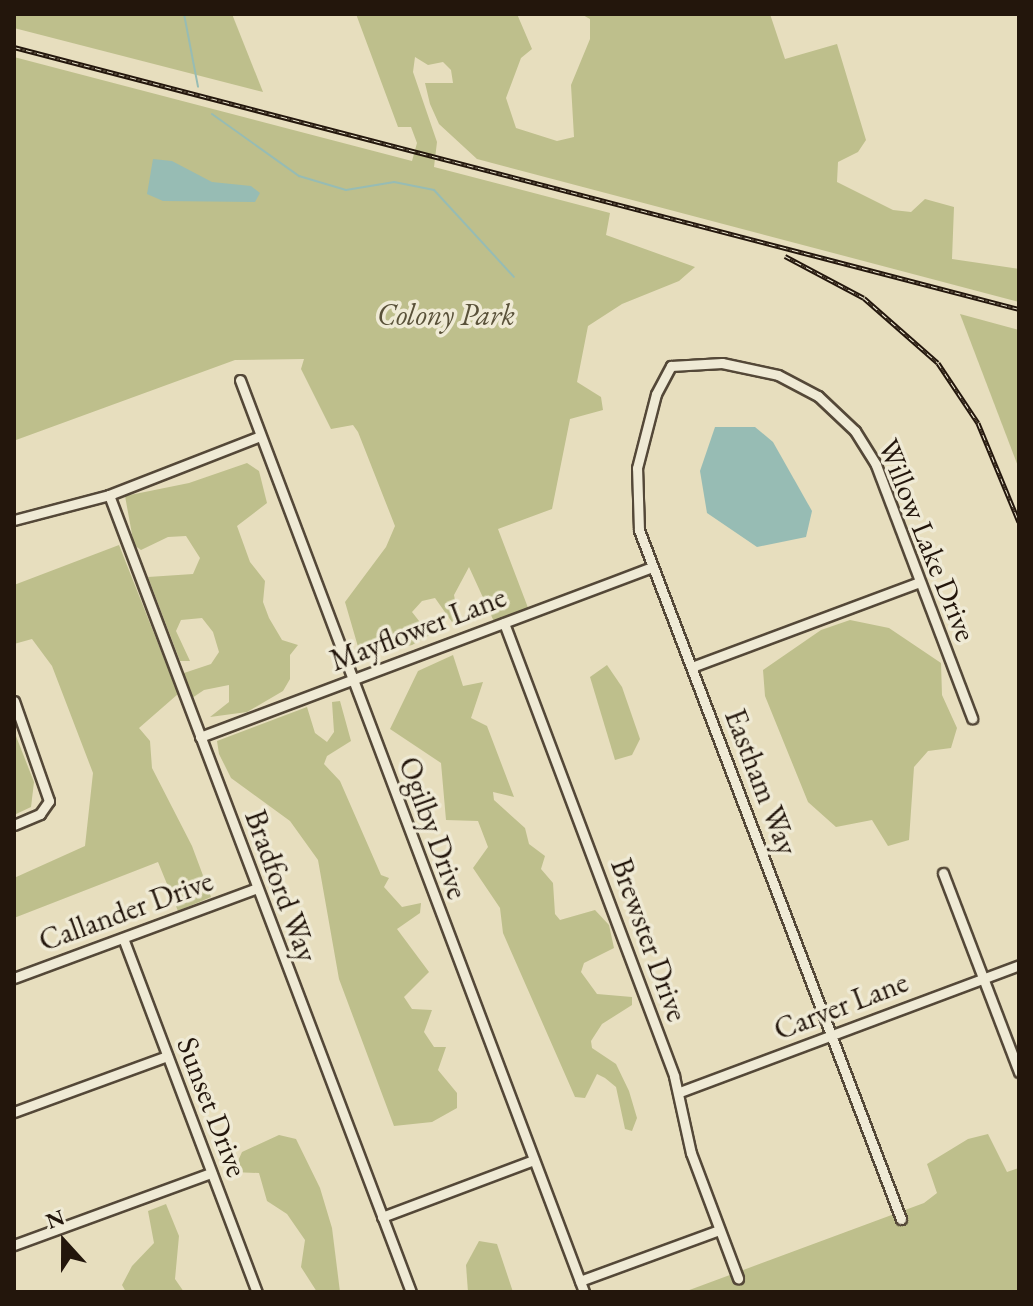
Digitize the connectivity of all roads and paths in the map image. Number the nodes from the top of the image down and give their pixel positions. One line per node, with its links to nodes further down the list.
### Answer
1 (679, 363): 6 (street, Eastham Way); 7 (street, Willow Lake Drive)
2 (240, 380): 3 (street, Ogilby Drive)
3 (258, 437): 4 (street); 10 (street, Ogilby Drive)
4 (109, 495): 5 (street); 13 (street, Bradford Way)
5 (14, 520)
6 (652, 567): 8 (street, Mayflower Lane); 9 (street, Eastham Way)
7 (919, 582): 9 (street); 12 (street, Willow Lake Drive)
8 (504, 623): 10 (street, Mayflower Lane); 24 (street, Brewster Drive)
9 (692, 667): 21 (street, Eastham Way)
10 (352, 680): 13 (street, Mayflower Lane); 26 (street, Ogilby Drive)
11 (14, 701): 14 (street)
12 (972, 718)
13 (200, 737): 16 (street, Bradford Way)
14 (14, 825)
15 (943, 873): 20 (street)
16 (255, 889): 17 (street, Callander Drive); 28 (street, Bradford Way)
17 (123, 938): 19 (street, Callander Drive); 22 (street, Sunset Drive)
18 (1019, 965): 20 (street, Carver Lane)
19 (14, 978)
20 (983, 979): 21 (street, Carver Lane); 23 (street)
21 (831, 1035): 24 (street, Carver Lane); 29 (street, Eastham Way)
22 (167, 1056): 25 (street); 27 (street, Sunset Drive)
23 (1019, 1072)
24 (680, 1092): 30 (street, Brewster Drive)
25 (14, 1112)
26 (534, 1160): 28 (street); 33 (street, Ogilby Drive)
27 (211, 1173): 31 (street); 34 (street, Sunset Drive)
28 (382, 1217): 35 (street, Bradford Way)
29 (901, 1219)
30 (719, 1230): 32 (street, Brewster Drive); 33 (street)
31 (14, 1245)
32 (738, 1278)
33 (580, 1281): 36 (street, Ogilby Drive)
34 (257, 1292)
35 (411, 1292)
36 (584, 1292)

